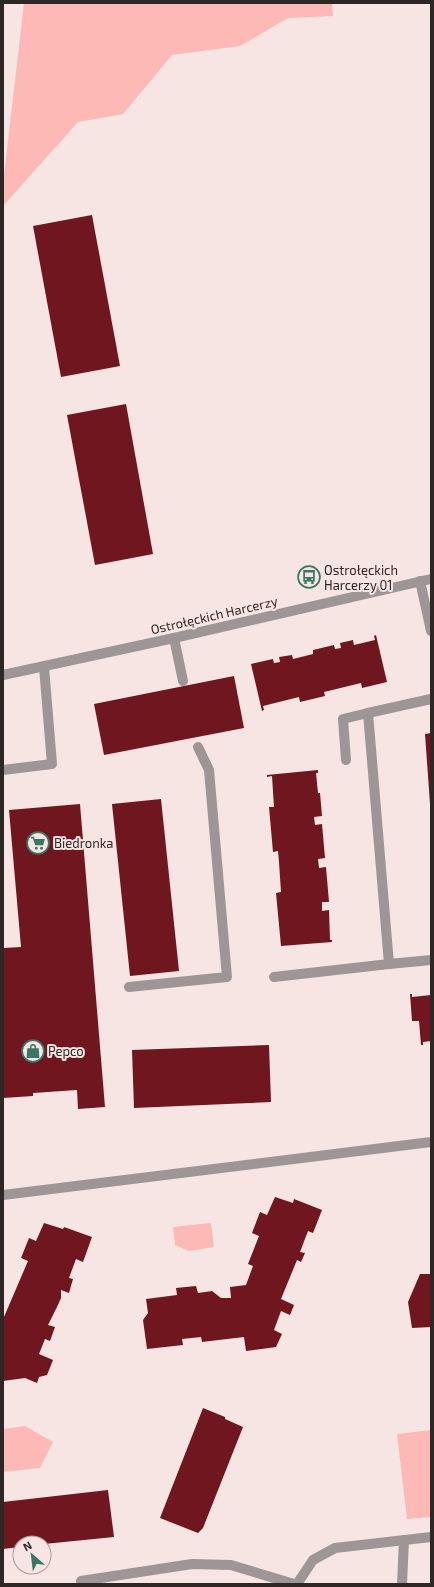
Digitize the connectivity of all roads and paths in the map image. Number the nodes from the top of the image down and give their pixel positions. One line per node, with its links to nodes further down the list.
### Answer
1 (431, 579): 2 (street, Ostrołęckich Harcerzy)
2 (420, 581): 3 (street); 4 (street, Ostrołęckich Harcerzy)
3 (431, 631)
4 (174, 638): 5 (street, Ostrołęckich Harcerzy); 7 (street)
5 (44, 667): 6 (street, Ostrołęckich Harcerzy); 12 (street)
6 (3, 675)
7 (183, 681)
8 (431, 700): 9 (street)
9 (368, 714): 11 (street); 14 (street)
10 (198, 747): 16 (street)
11 (346, 760)
12 (3, 770)
13 (431, 960): 14 (street)
14 (389, 964): 15 (street)
15 (274, 977)
16 (129, 987)
17 (431, 1142): 18 (street)
18 (3, 1195)
19 (431, 1537): 20 (street)
20 (404, 1540): 22 (street); 23 (street)
21 (81, 1581): 22 (street)
22 (296, 1584)
23 (402, 1584)

